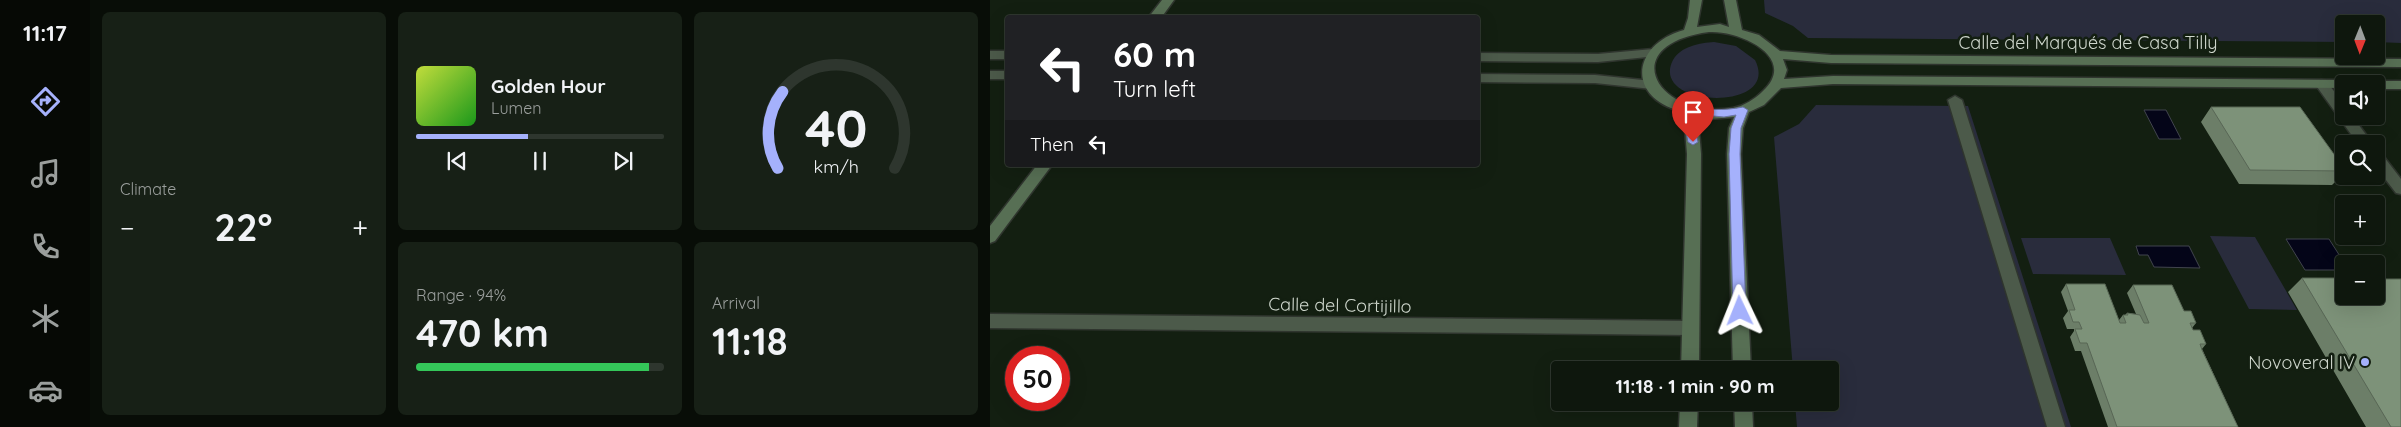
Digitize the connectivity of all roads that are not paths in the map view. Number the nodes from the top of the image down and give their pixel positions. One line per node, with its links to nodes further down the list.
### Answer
1 (1168, 0): 4 (main road)
2 (1696, 0): 5 (main road)
3 (1730, 0): 6 (main road)
4 (1156, 15)
5 (1689, 31): 6 (main road); 7 (main road)
6 (1736, 31): 10 (main road)
7 (1653, 53): 11 (street); 19 (main road)
8 (990, 55): 9 (street)
9 (1005, 55)
10 (1776, 55): 12 (main road, Calle del Marqués de Casa Tilly); 16 (main road)
11 (1480, 58)
12 (2401, 63)
13 (990, 75): 14 (street)
14 (1005, 75)
15 (1480, 78): 19 (street)
16 (1778, 84): 17 (main road); 25 (main road)
17 (2321, 84): 18 (main road); 23 (street)
18 (2335, 84)
19 (1652, 85): 24 (main road)
20 (2385, 85): 21 (main road)
21 (2401, 85)
22 (1955, 100): 40 (street)
23 (2335, 103)
24 (1686, 110): 25 (main road); 33 (main road)
25 (1743, 110): 35 (main road)
26 (2352, 125): 27 (street)
27 (2359, 135)
28 (1042, 167): 31 (main road)
29 (2385, 168): 30 (street)
30 (2401, 189)
31 (990, 237)
32 (990, 321): 33 (street, Calle del Cortijillo)
33 (1690, 328): 34 (main road)
34 (1690, 361)
35 (1742, 361)
36 (1689, 411): 38 (main road)
37 (1743, 411): 39 (main road)
38 (1688, 427)
39 (1744, 427)
40 (2056, 427)

